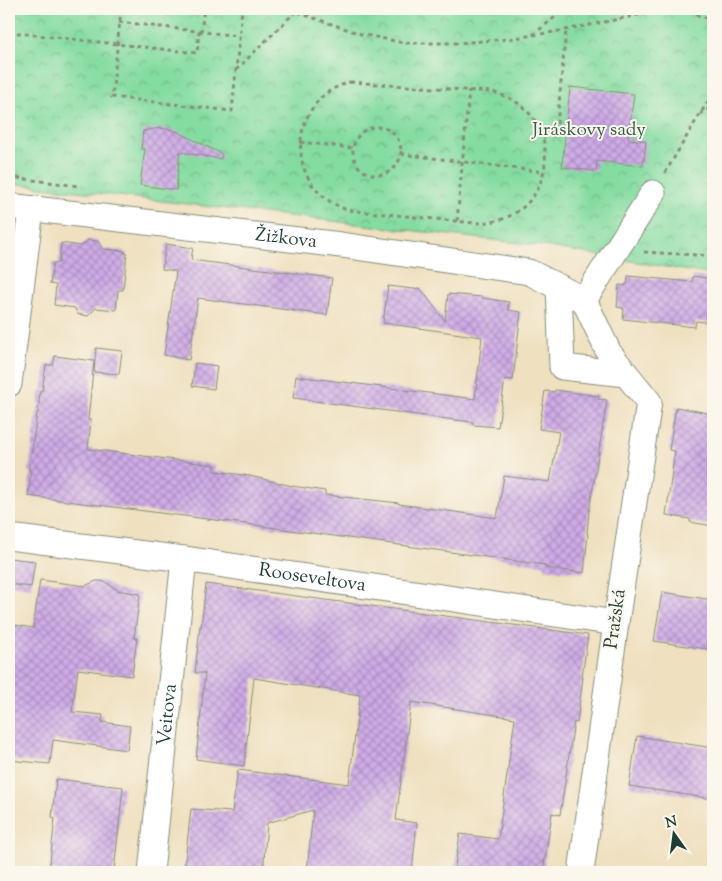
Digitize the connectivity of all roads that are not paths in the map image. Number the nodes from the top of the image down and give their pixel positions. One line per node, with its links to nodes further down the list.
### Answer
1 (653, 193): 4 (street)
2 (20, 207): 3 (street, Žižkova); 6 (street)
3 (558, 287): 4 (street, Žižkova); 5 (street)
4 (584, 300): 5 (street)
5 (626, 374): 9 (street, Pražská)
6 (9, 384)
7 (9, 537): 8 (street, Rooseveltova)
8 (184, 559): 9 (street, Rooseveltova); 10 (street, Veitova)
9 (616, 623): 11 (street, Pražská)
10 (151, 872)
11 (582, 872)

